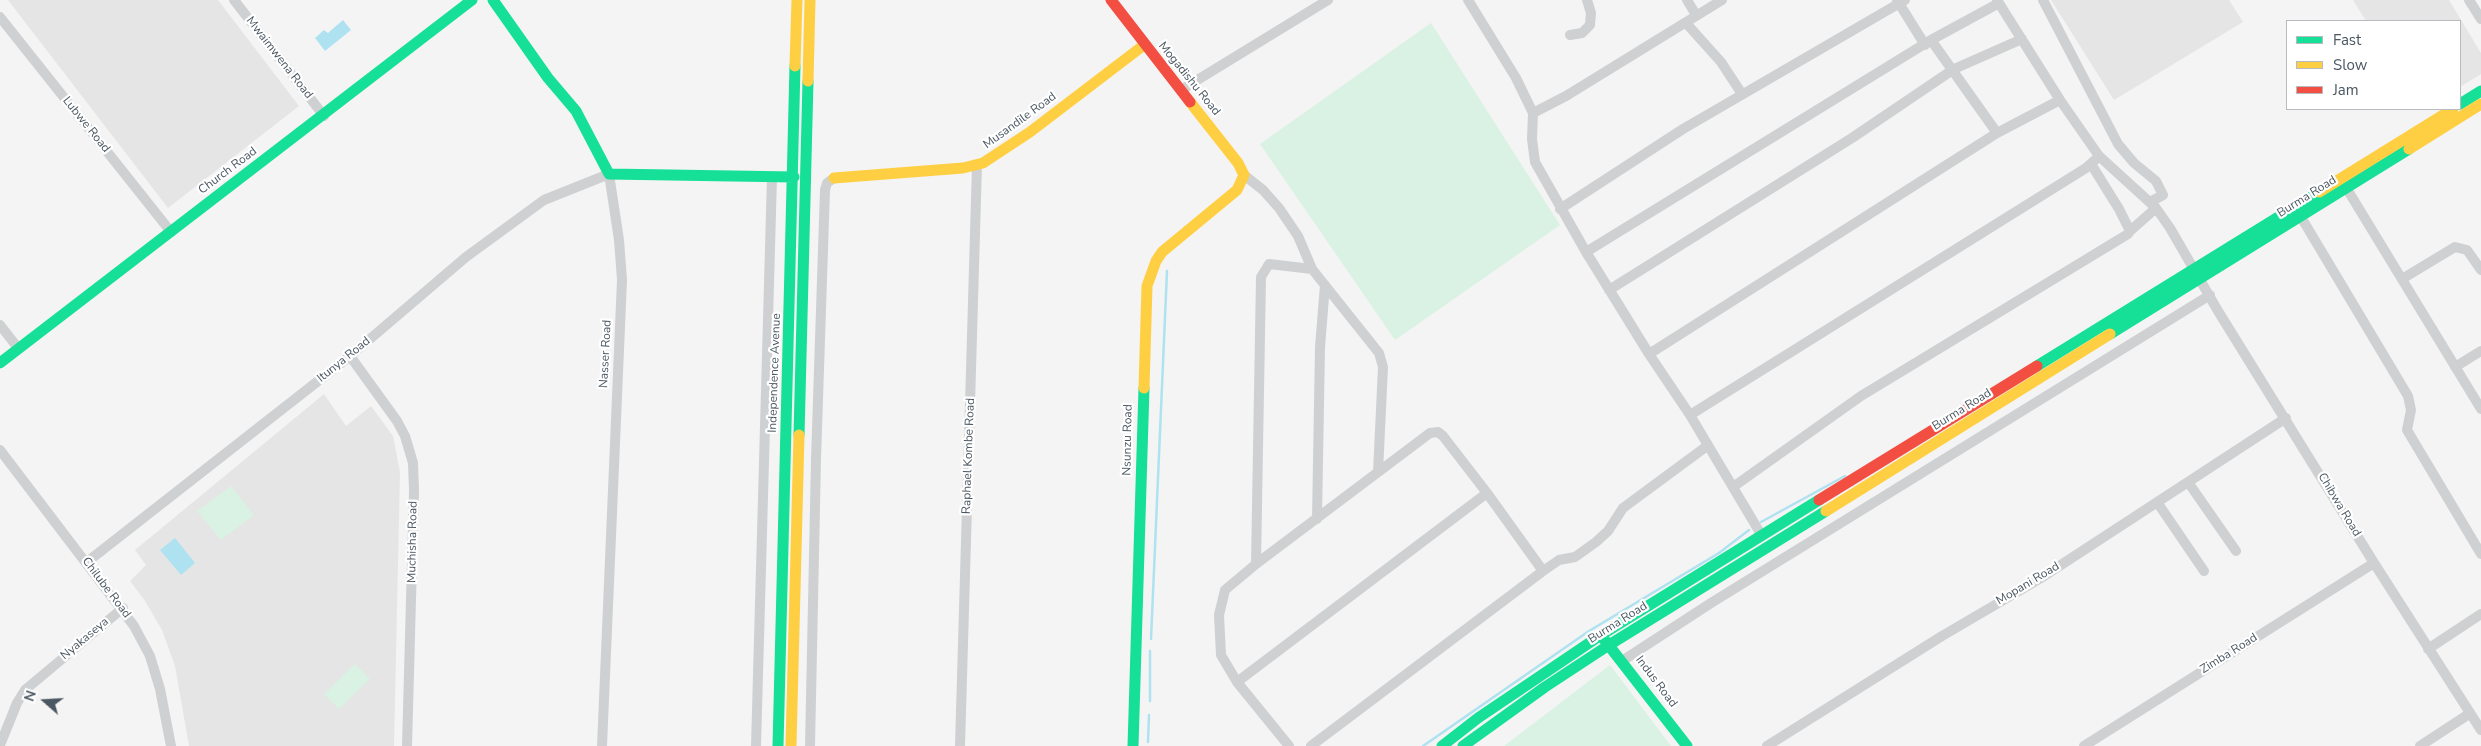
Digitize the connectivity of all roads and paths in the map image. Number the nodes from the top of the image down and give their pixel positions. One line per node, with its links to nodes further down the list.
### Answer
1 (234, 0): 35 (street, Mwaimwena Road)
2 (463, 0): 18 (main road)
3 (472, 0): 18 (main road, Church Road)
4 (493, 0): 40 (main road, Nasser Road)
5 (797, 0): 43 (main road, Independence Avenue)
6 (810, 0): 100 (main road, Independence Avenue)
7 (1111, 0): 25 (main road, Mogadishu Road)
8 (1328, 0): 27 (street)
9 (1468, 0): 34 (street)
10 (1587, 0): 22 (street)
11 (1687, 0): 17 (street)
12 (1722, 0): 17 (street)
13 (2043, 0): 46 (street)
14 (2468, 0): 20 (street)
15 (1901, 1): 24 (street); 29 (street)
16 (1998, 1): 23 (street, Chibwa Road); 24 (street)
17 (1696, 15): 21 (street)
18 (452, 16): 35 (main road, Church Road)
19 (0, 17): 50 (street, Lubwe Road)
20 (2481, 19)
21 (1686, 23): 29 (street); 34 (street)
22 (1570, 35)
23 (2022, 39): 26 (street); 30 (street, Chibwa Road)
24 (1928, 42): 26 (street); 51 (street)
25 (1144, 45): 27 (main road, Mogadishu Road); 39 (main road, Musandile Road)
26 (1954, 69): 36 (street); 57 (street)
27 (1181, 90): 41 (main road, Mogadishu Road)
28 (2481, 91): 31 (main road)
29 (1742, 94): 47 (street)
30 (2060, 100): 36 (street); 37 (street, Chibwa Road)
31 (2461, 103)
32 (2481, 104): 45 (main road, Burma Road)
33 (2450, 110): 54 (main road, Burma Road)
34 (1533, 114): 47 (street)
35 (324, 116): 50 (main road, Church Road)
36 (1997, 133): 62 (street)
37 (2099, 156): 38 (street); 46 (street, Chibwa Road)
38 (2091, 164): 49 (street); 67 (street)
39 (978, 166): 44 (main road, Musandile Road); 102 (street, Raphael Kombe Road)
40 (609, 174): 42 (main road); 63 (street, Itunya Road); 97 (street, Nasser Road)
41 (1244, 175): 52 (street); 103 (main road, Nsunzu Road)
42 (772, 177): 43 (main road); 98 (street)
43 (794, 177): 99 (main road, Independence Avenue)
44 (834, 178): 101 (street)
45 (2347, 188): 48 (main road, Burma Road); 55 (street)
46 (2153, 205): 49 (street); 54 (street, Chibwa Road)
47 (1560, 209): 51 (street)
48 (2302, 216): 54 (main road, Burma Road); 79 (street)
49 (2130, 231): 73 (street)
50 (171, 232): 60 (main road, Church Road)
51 (1586, 252): 57 (street)
52 (1312, 269): 56 (street); 81 (street)
53 (2481, 270): 55 (street)
54 (2197, 274): 58 (street, Chibwa Road); 77 (main road, Burma Road); 88 (main road, Burma Road)
55 (2402, 279): 65 (street)
56 (1325, 285): 71 (street); 76 (street)
57 (1609, 290): 62 (street)
58 (2210, 295): 68 (street, Chibwa Road); 90 (street)
59 (0, 325): 60 (street)
60 (18, 348): 64 (main road, Church Road)
61 (2481, 351): 65 (street)
62 (1649, 354): 67 (street)
63 (350, 356): 80 (street, Itunya Road); 96 (street, Muchisha Road)
64 (0, 363)
65 (2455, 367): 66 (street)
66 (2481, 410)
67 (1690, 415): 69 (street)
68 (2286, 418): 72 (street, Mopani Road); 82 (street, Chibwa Road)
69 (1707, 446): 73 (street); 83 (street)
70 (0, 450): 80 (street, Chilube Road)
71 (1378, 472): 74 (street); 76 (street)
72 (2188, 482): 75 (street, Mopani Road); 78 (street)
73 (1733, 487): 77 (street)
74 (1488, 493): 83 (street); 91 (street)
75 (2157, 502): 84 (street); 109 (street, Mopani Road)
76 (1317, 519): 81 (street)
77 (1762, 536): 87 (main road, Burma Road)
78 (2236, 551)
79 (2481, 554)
80 (88, 562): 85 (street, Chilube Road)
81 (1256, 564): 91 (street)
82 (2374, 564): 89 (street, Chibwa Road); 110 (street, Zimba Road)
83 (1543, 571): 105 (street)
84 (2204, 571)
85 (122, 608): 94 (street, Nyakaseya); 95 (street, Chilube Road)
86 (2481, 614): 89 (street)
87 (1601, 635): 88 (main road, Indus Road); 106 (main road, Burma Road)
88 (1609, 645): 90 (main road, Indus Road); 107 (main road, Burma Road)
89 (2428, 648): 92 (street, Chibwa Road)
90 (1622, 661): 108 (main road, Indus Road)
91 (1237, 682): 104 (street)
92 (2469, 714): 93 (street, Chibwa Road); 111 (street)
93 (2481, 730)
94 (0, 745)
95 (171, 746)
96 (407, 746)
97 (602, 746)
98 (756, 746)
99 (778, 746)
100 (790, 746)
101 (810, 746)
102 (960, 746)
103 (1133, 746)
104 (1288, 746)
105 (1311, 746)
106 (1442, 746)
107 (1463, 746)
108 (1687, 746)
109 (1767, 746)
110 (2084, 746)
111 (2420, 746)

